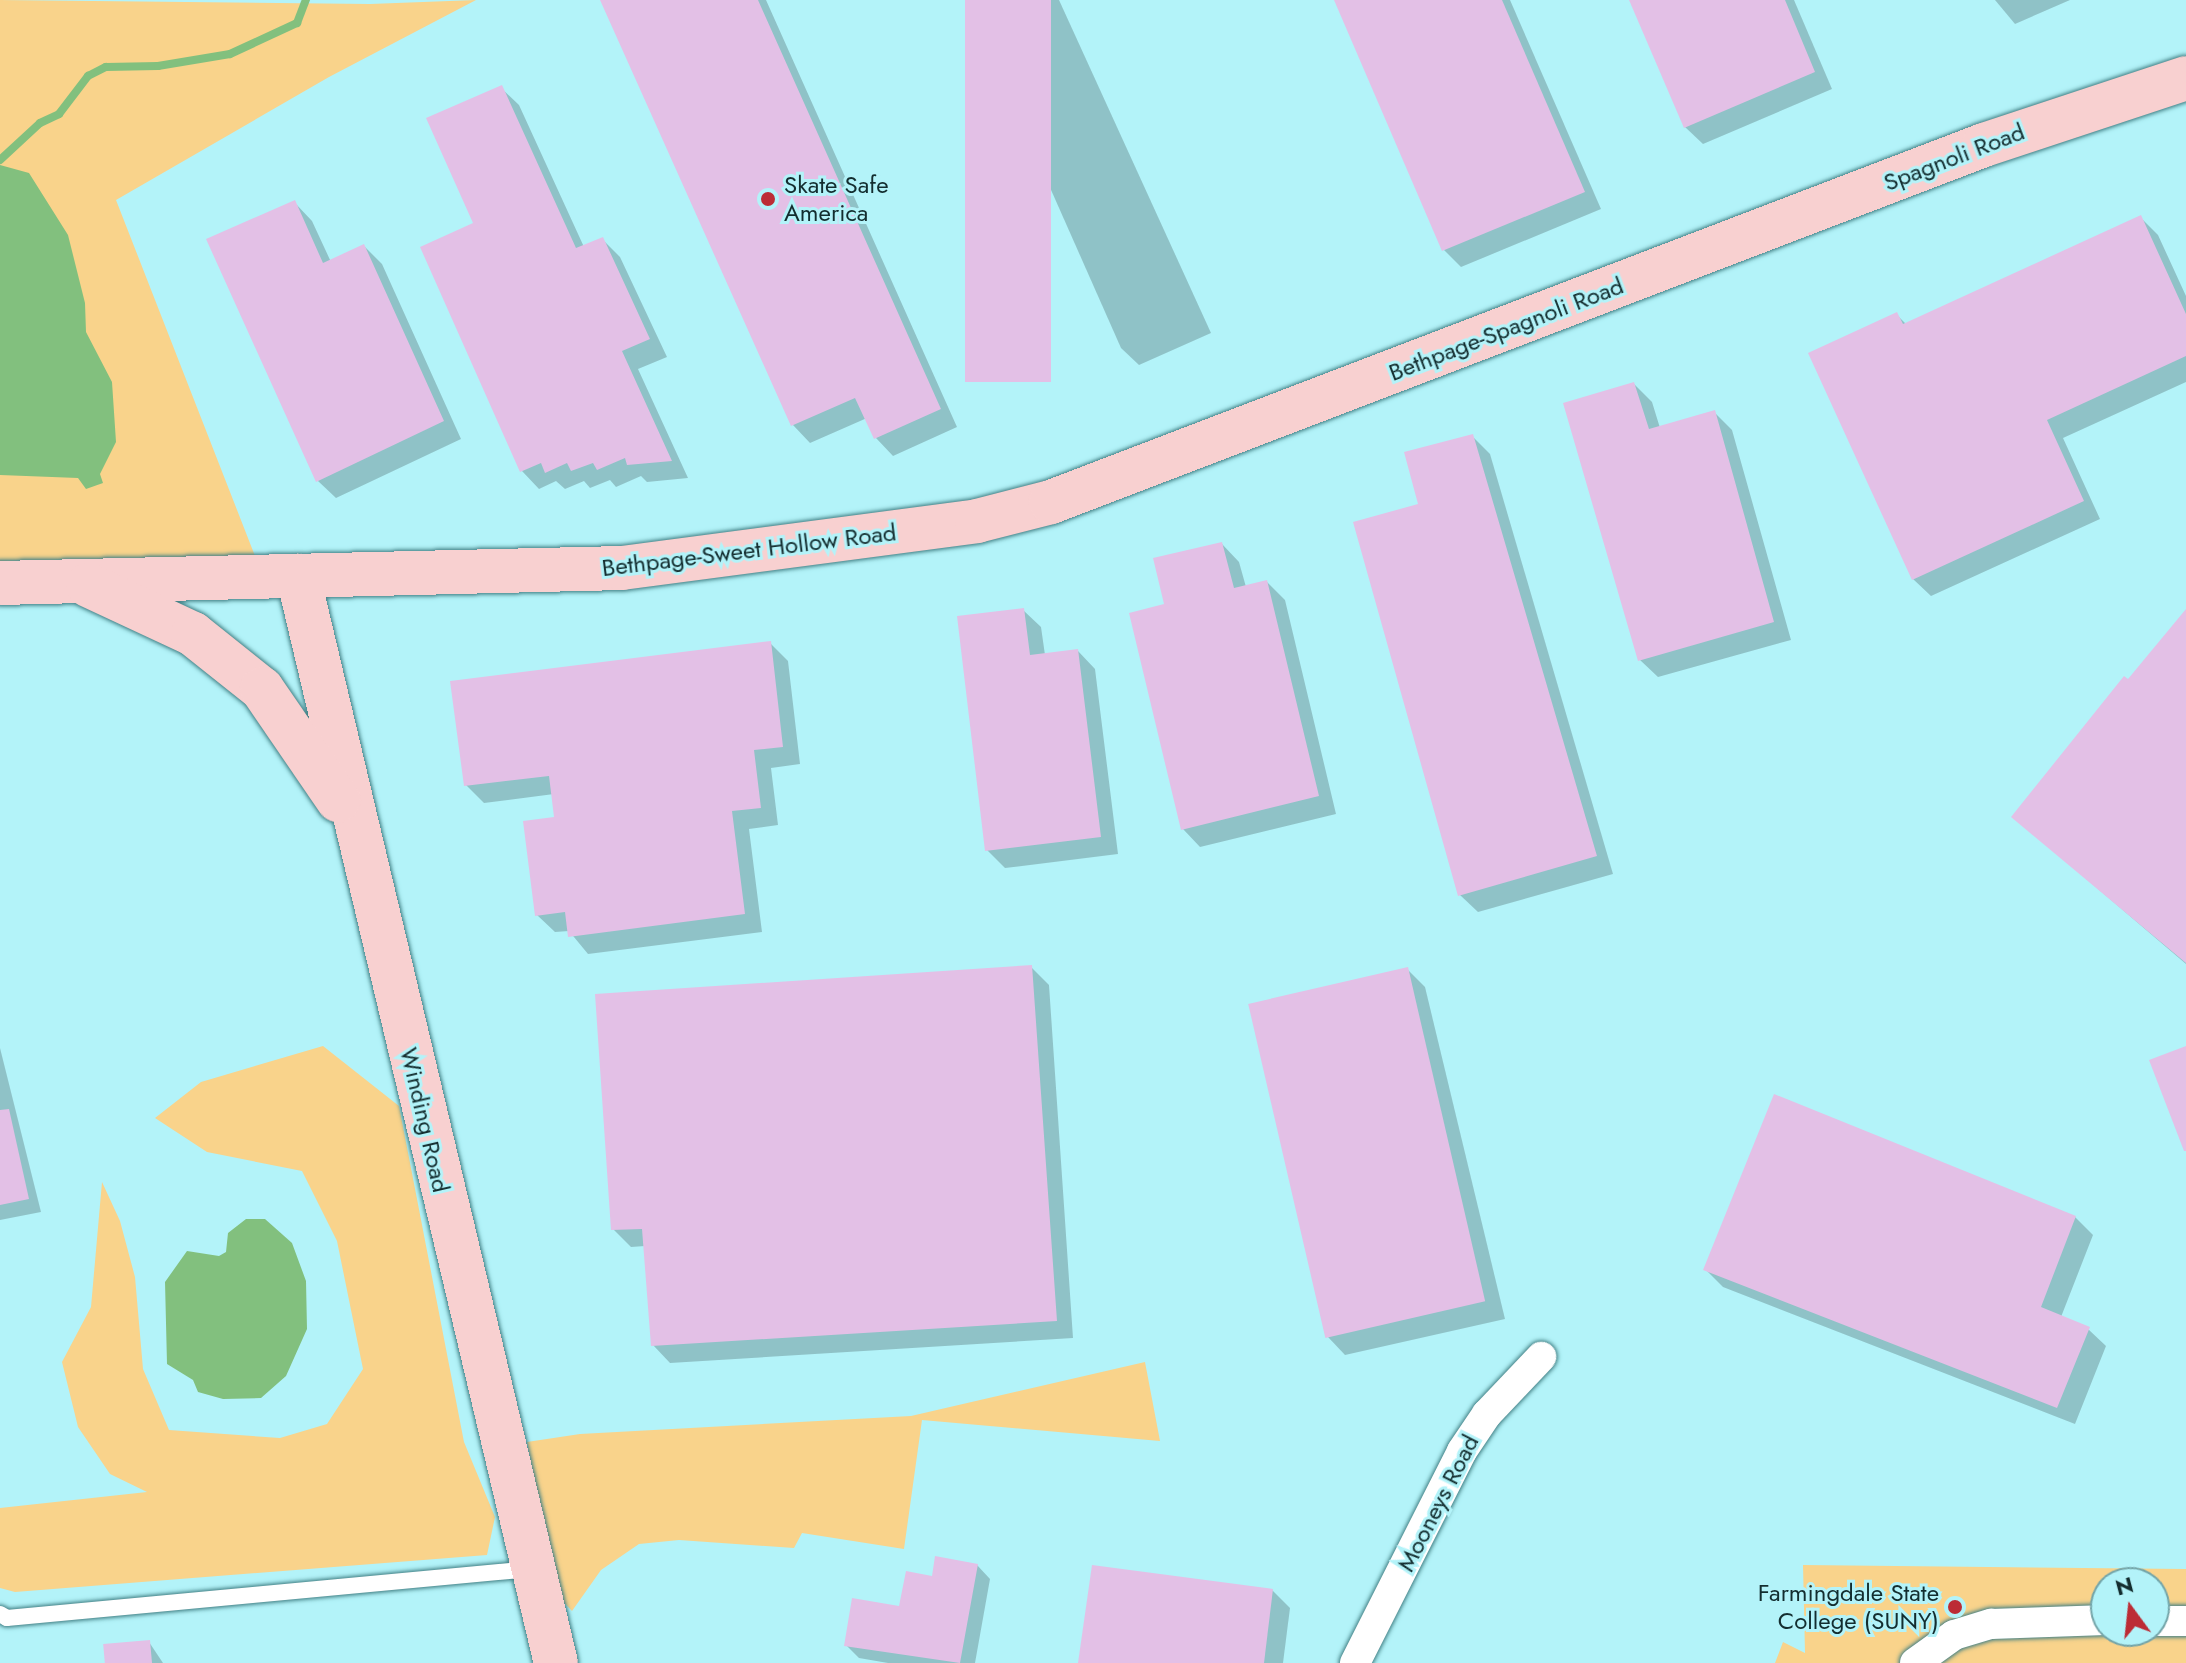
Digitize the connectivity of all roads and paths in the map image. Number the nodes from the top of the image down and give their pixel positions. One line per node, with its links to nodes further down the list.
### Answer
1 (2186, 78): 2 (main road, Spagnoli Road)
2 (1725, 245): 3 (main road, Bethpage-Spagnoli Road)
3 (1287, 413): 4 (main road, Bethpage-Sweet Hollow Road)
4 (298, 576): 5 (main road, Bethpage-Sweet Hollow Road); 7 (main road, Winding Road)
5 (78, 581): 6 (main road, Bethpage-Sweet Hollow Road); 7 (main road)
6 (0, 583)
7 (357, 831): 9 (main road, Winding Road)
8 (1541, 1357): 13 (street, Mooneys Road)
9 (533, 1568): 10 (lane); 12 (main road, Winding Road)
10 (0, 1614)
11 (2090, 1621): 14 (street)
12 (556, 1663)
13 (1355, 1663)
14 (1915, 1663)

